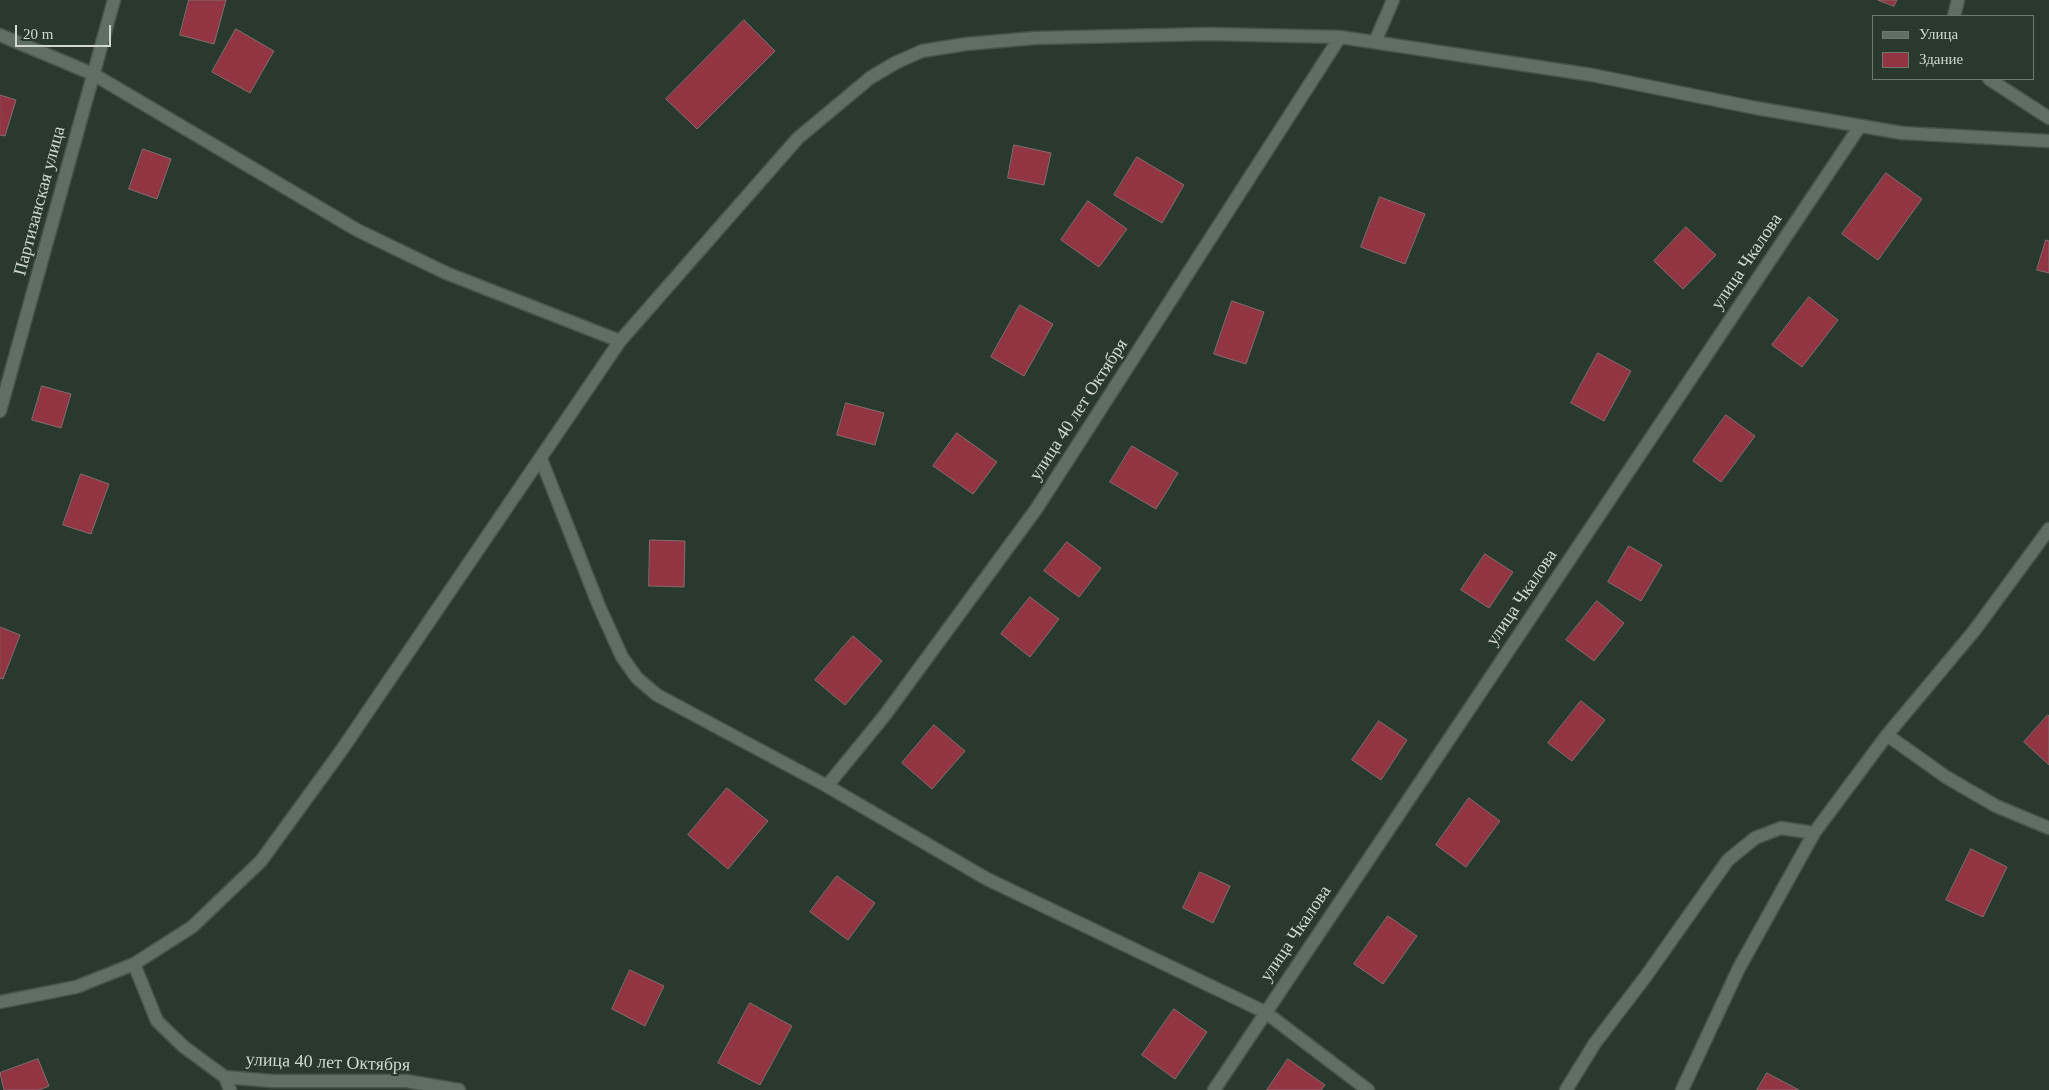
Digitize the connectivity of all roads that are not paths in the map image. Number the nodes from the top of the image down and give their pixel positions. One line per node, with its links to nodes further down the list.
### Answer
1 (114, 0): 8 (street, Партизанская улица)
2 (1393, 0): 7 (street)
3 (1958, 0): 4 (street)
4 (1954, 15)
5 (0, 35): 8 (street)
6 (1340, 37): 7 (street); 13 (street); 18 (street, улица 40 лет Октября)
7 (1375, 42): 11 (street)
8 (93, 74): 13 (street); 14 (street, Партизанская улица)
9 (1991, 80): 10 (street)
10 (2049, 118)
11 (1860, 126): 12 (street); 23 (street, улица Чкалова)
12 (2049, 141)
13 (620, 341): 15 (street)
14 (0, 411)
15 (541, 459): 18 (street); 21 (street)
16 (2049, 529): 17 (street)
17 (1886, 736): 19 (street); 20 (street)
18 (827, 786): 23 (street)
19 (2049, 828)
20 (1814, 833): 29 (street); 30 (street)
21 (134, 964): 22 (street); 24 (street, улица 40 лет Октября)
22 (0, 1002)
23 (1265, 1012): 27 (street, улица Чкалова); 28 (street)
24 (225, 1077): 25 (street); 26 (street, улица 40 лет Октября)
25 (230, 1090)
26 (459, 1090)
27 (1214, 1090)
28 (1368, 1090)
29 (1566, 1090)
30 (1682, 1090)

